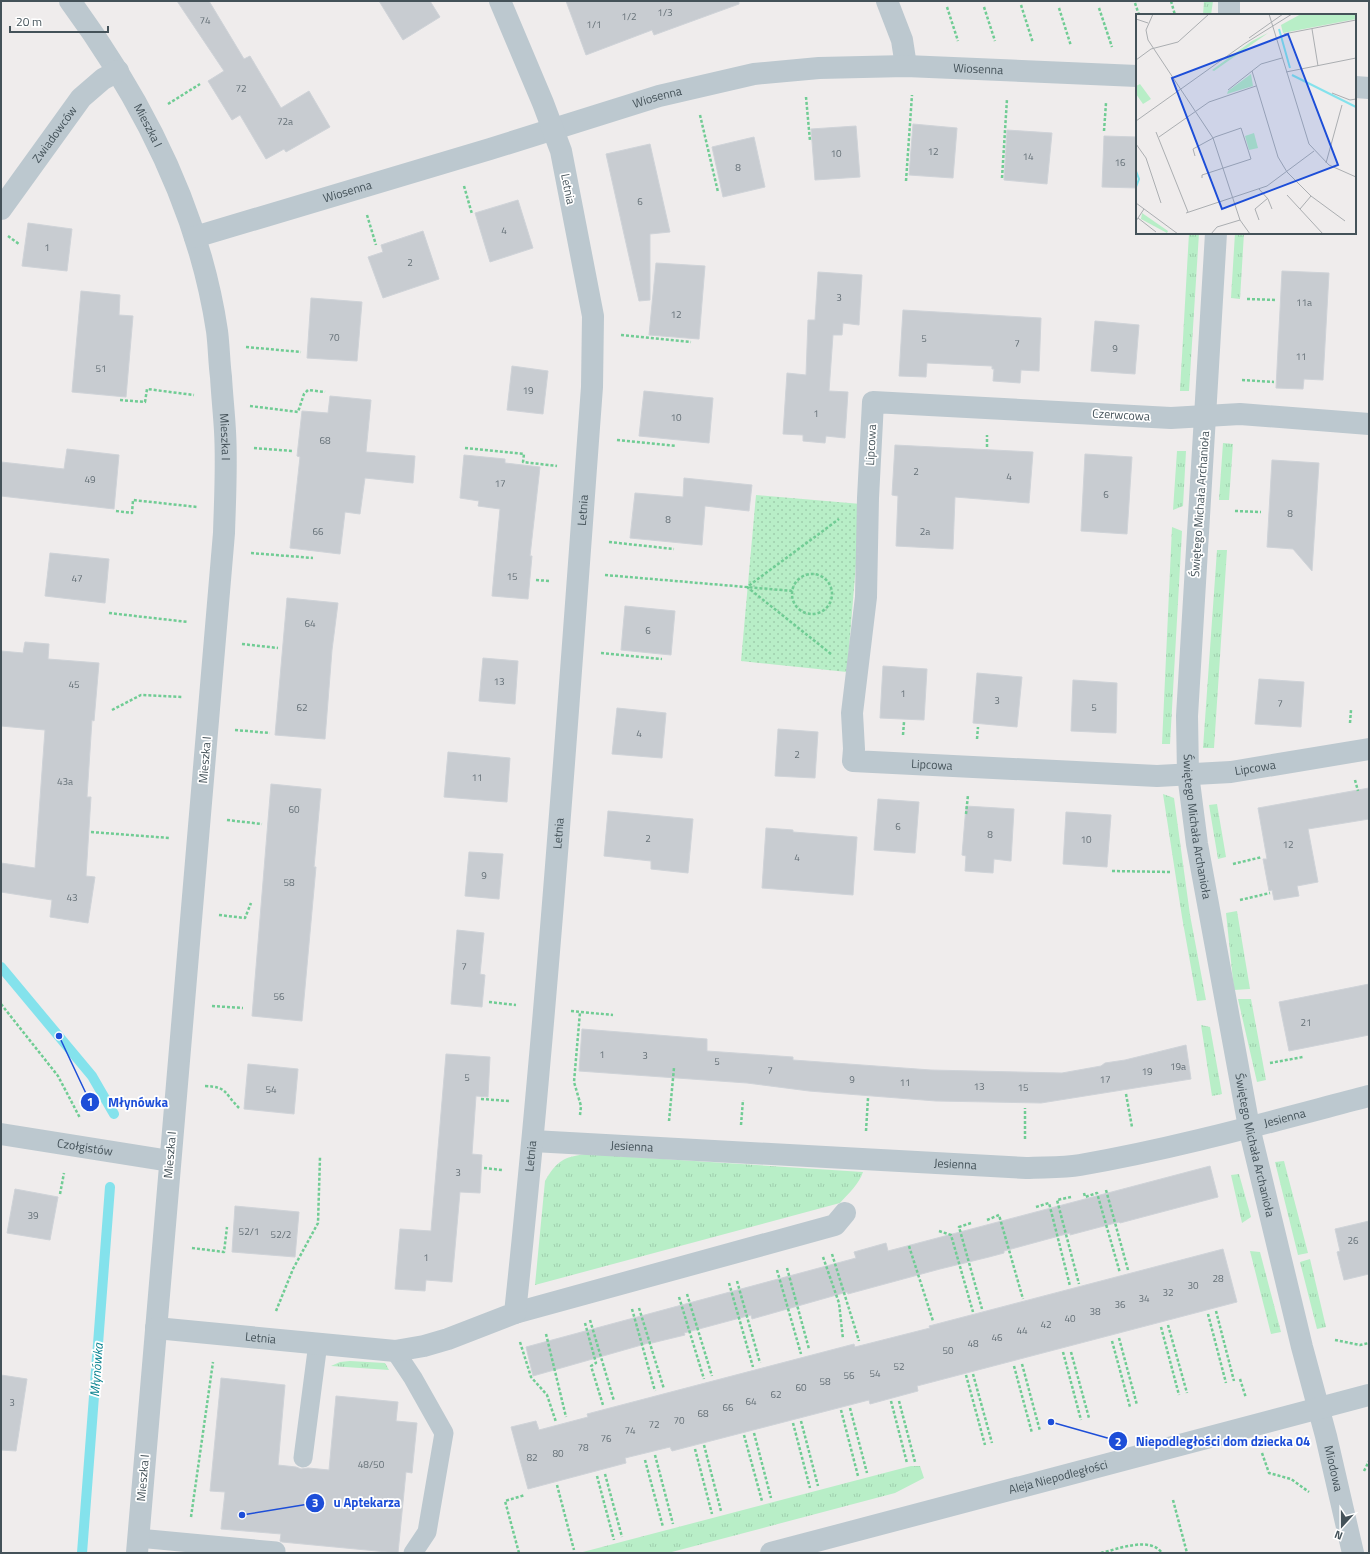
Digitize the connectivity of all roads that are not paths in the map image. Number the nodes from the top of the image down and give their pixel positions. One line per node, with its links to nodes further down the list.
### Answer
1 (70, 1): 7 (street, Mieszka I)
2 (500, 1): 11 (street, Letnia)
3 (887, 1): 6 (street)
4 (1229, 1): 5 (street)
5 (1229, 14)
6 (906, 66): 8 (street, Wiosenna); 11 (street, Wiosenna)
7 (118, 71): 12 (street, Zwiadowców); 14 (street, Mieszka I)
8 (1136, 76)
9 (1356, 87): 10 (street)
10 (1369, 88)
11 (553, 129): 14 (street, Wiosenna); 23 (street, Letnia)
12 (1, 209)
13 (1216, 234): 16 (street, Świętego Michała Archanioła)
14 (194, 237): 24 (street, Mieszka I)
15 (873, 402): 16 (street, Czerwcowa); 19 (street, Lipcowa)
16 (1205, 416): 17 (street, Czerwcowa); 19 (street, Świętego Michała Archanioła)
17 (1369, 424)
18 (1369, 749): 19 (street, Lipcowa)
19 (1188, 774): 21 (street, Świętego Michała Archanioła)
20 (1369, 1096): 21 (street, Jesienna)
21 (1249, 1127): 23 (street, Jesienna); 31 (street, Świętego Michała Archanioła)
22 (1, 1134): 24 (street, Czołgistów)
23 (533, 1141): 26 (street, Letnia)
24 (170, 1161): 27 (street, Mieszka I)
25 (845, 1213): 26 (street)
26 (514, 1314): 29 (street, Letnia)
27 (156, 1328): 28 (street, Letnia); 33 (street, Mieszka I)
28 (318, 1343): 29 (street, Letnia); 32 (lane)
29 (395, 1351): 35 (lane)
30 (1369, 1395): 31 (street, Aleja Niepodległości)
31 (1319, 1408): 36 (street, Aleja Niepodległości); 37 (street, Miodowa)
32 (303, 1458)
33 (137, 1546): 34 (lane)
34 (276, 1551)
35 (413, 1553)
36 (771, 1553)
37 (1353, 1553)

